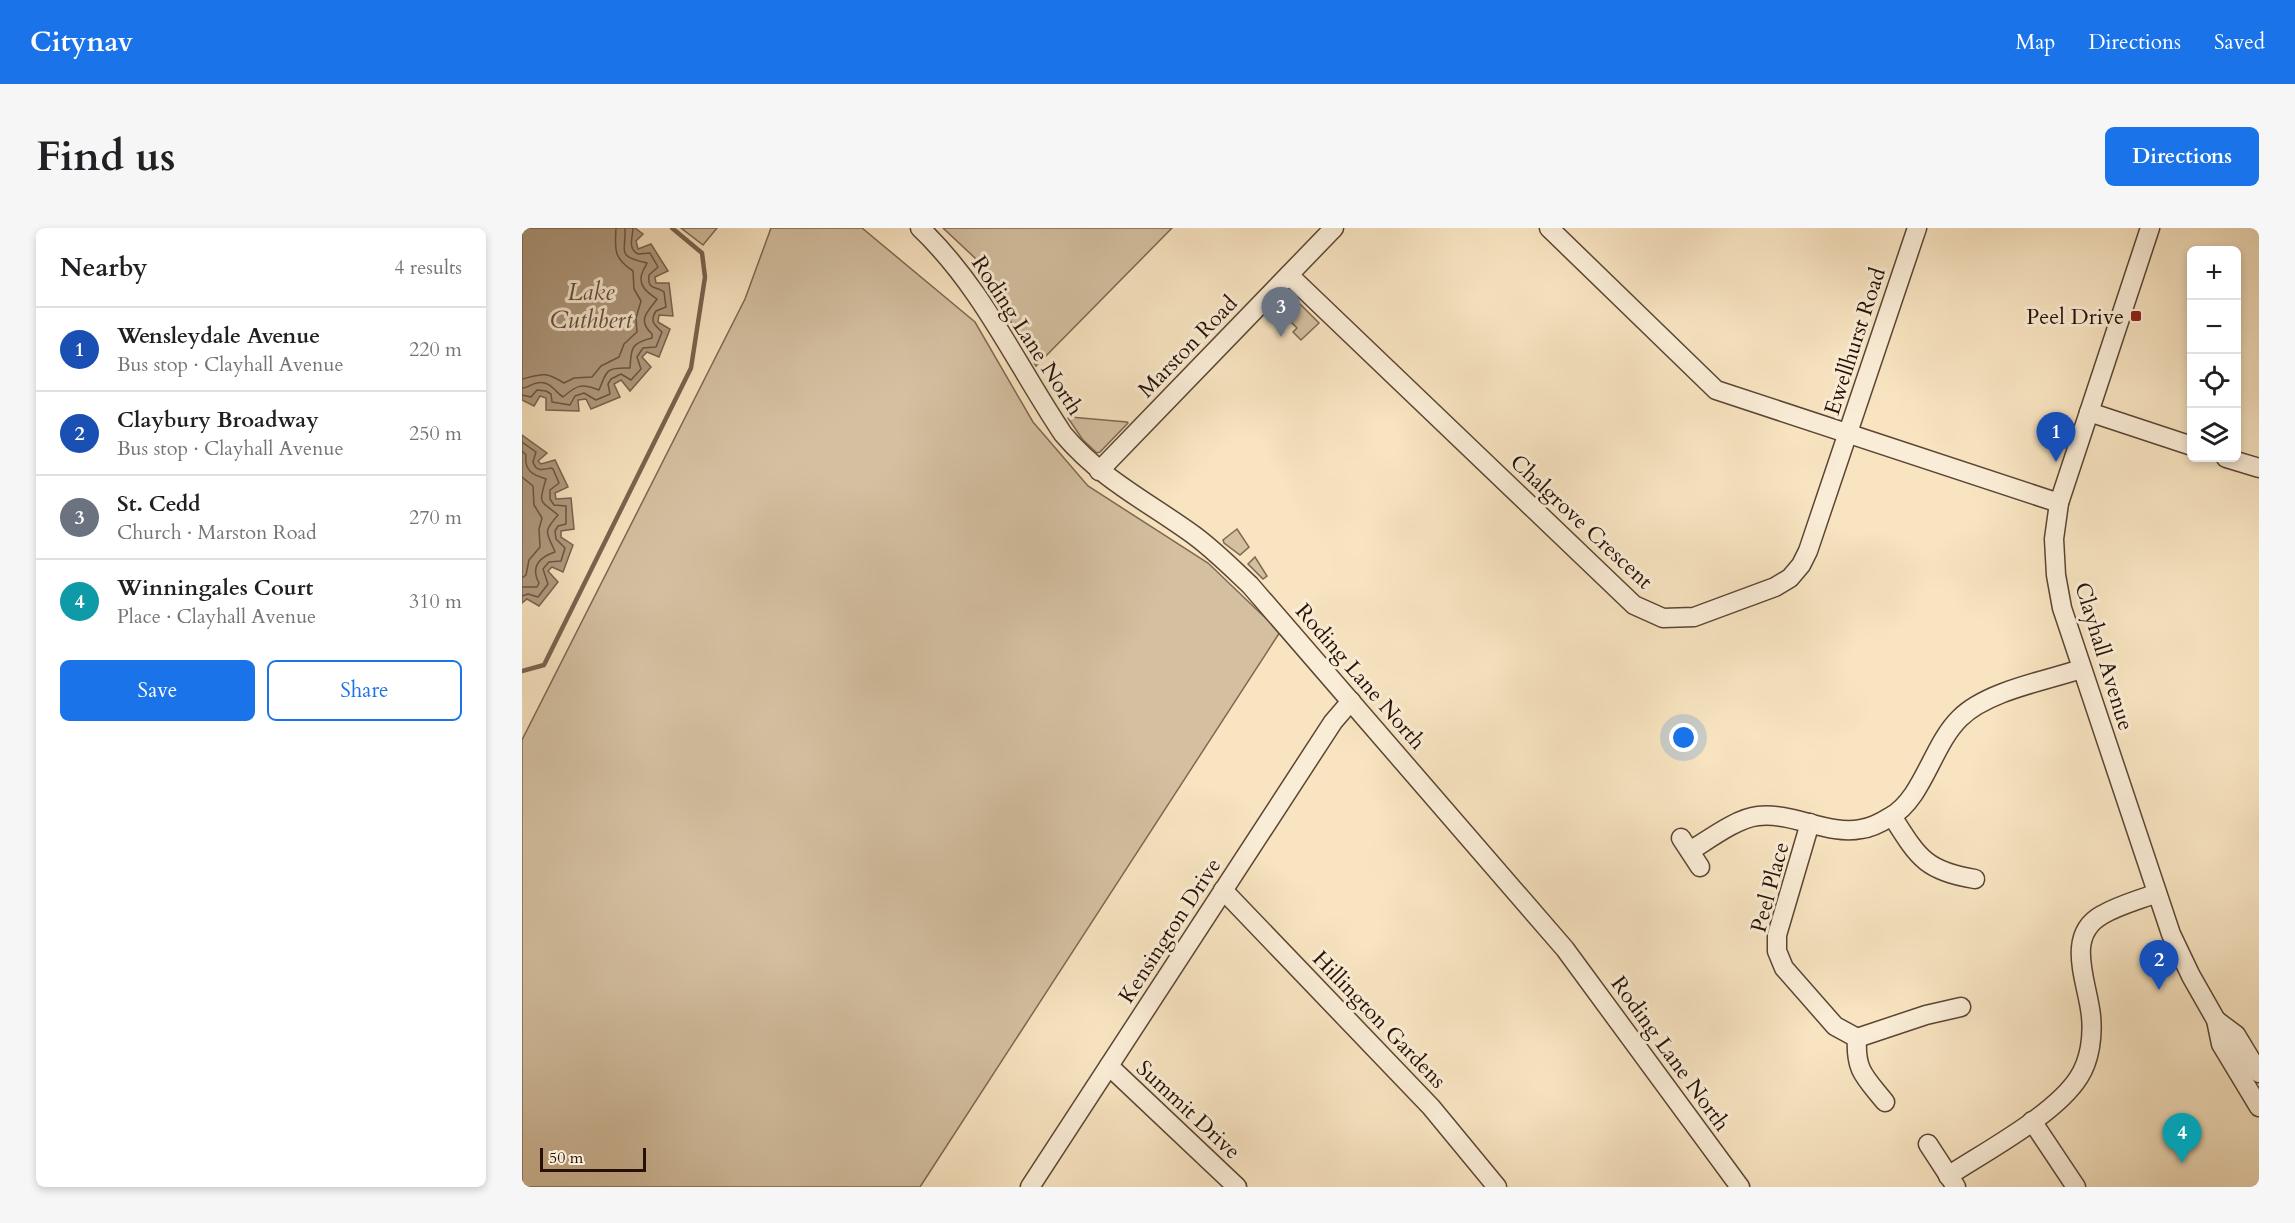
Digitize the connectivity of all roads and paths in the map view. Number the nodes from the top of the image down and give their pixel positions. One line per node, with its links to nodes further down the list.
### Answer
1 (920, 228): 12 (street, Roding Lane North)
2 (1334, 228): 6 (street, Marston Road)
3 (1549, 228): 8 (street)
4 (1915, 228): 8 (street, Ewellhurst Road)
5 (2150, 228): 7 (street, Clayhall Avenue)
6 (1289, 275): 8 (street, Chalgrove Crescent); 12 (street, Marston Road)
7 (2089, 412): 9 (street); 13 (street, Clayhall Avenue)
8 (1849, 434): 13 (street)
9 (2187, 444)
10 (2239, 462): 11 (street)
11 (2259, 468)
12 (1099, 471): 15 (street, Roding Lane North)
13 (2060, 503): 14 (street, Clayhall Avenue)
14 (2081, 669): 16 (street, Peel Place); 21 (street, Clayhall Avenue)
15 (1351, 701): 20 (street, Kensington Drive); 35 (street, Roding Lane North)
16 (1892, 816): 17 (street, Peel Place); 19 (street)
17 (1810, 823): 18 (street, Peel Place); 24 (street, Peel Place)
18 (1700, 867)
19 (1975, 879)
20 (1223, 890): 25 (street, Kensington Drive); 34 (street, Hillington Gardens)
21 (2157, 893): 23 (street, Clayhall Avenue); 29 (street)
22 (1961, 1007): 24 (street)
23 (2216, 1020): 26 (street, Clayhall Avenue); 28 (street, Clayhall Avenue)
24 (1857, 1038): 27 (street)
25 (1109, 1066): 32 (street, Kensington Drive); 33 (street, Summit Drive)
26 (2259, 1073)
27 (1884, 1101)
28 (2259, 1107)
29 (2032, 1121): 31 (street); 36 (street)
30 (1928, 1144): 31 (street)
31 (1952, 1181)
32 (1030, 1187)
33 (1237, 1187)
34 (1497, 1187)
35 (1740, 1187)
36 (2076, 1187)

